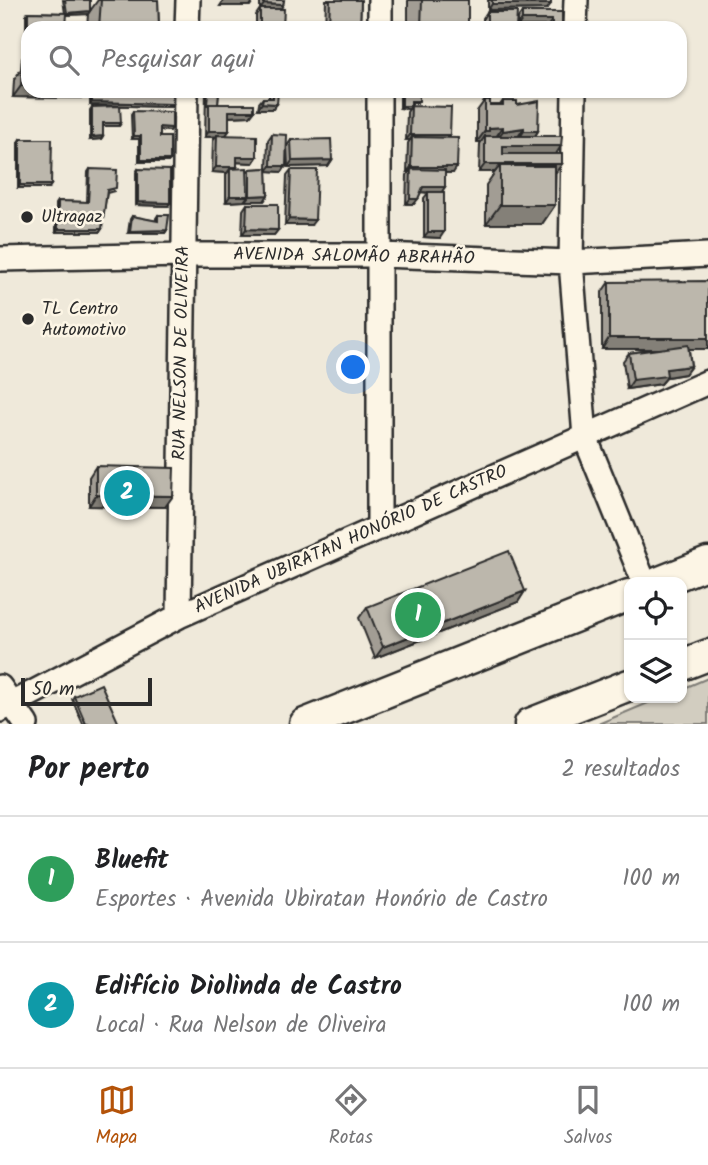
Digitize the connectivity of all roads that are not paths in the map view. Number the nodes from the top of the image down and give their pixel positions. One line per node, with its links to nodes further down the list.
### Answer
1 (188, 0): 4 (street)
2 (380, 0): 5 (street)
3 (576, 0): 6 (street)
4 (187, 21)
5 (380, 21)
6 (575, 21)
7 (186, 98): 10 (street, RUA NELSON DE OLIVEIRA)
8 (379, 98): 12 (street)
9 (574, 98): 14 (street)
10 (183, 255): 12 (street, AVENIDA SALOMÃO ABRAHÃO); 13 (street, AVENIDA SALOMÃO ABRAHÃO); 22 (street, RUA NELSON DE OLIVEIRA)
11 (708, 255): 14 (street, AVENIDA SALOMÃO ABRAHÃO)
12 (380, 256): 14 (street, AVENIDA SALOMÃO ABRAHÃO); 17 (street)
13 (0, 259)
14 (571, 262): 16 (street)
15 (708, 382): 16 (street, AVENIDA UBIRATAN HONÓRIO DE CASTRO)
16 (585, 437): 17 (street, AVENIDA UBIRATAN HONÓRIO DE CASTRO); 19 (street)
17 (379, 528): 22 (street, AVENIDA UBIRATAN HONÓRIO DE CASTRO)
18 (708, 563): 20 (main road)
19 (642, 577)
20 (673, 577)
21 (624, 597): 28 (main road)
22 (179, 616): 26 (street, AVENIDA UBIRATAN HONÓRIO DE CASTRO)
23 (708, 655): 24 (main road)
24 (687, 663)
25 (624, 687): 29 (main road)
26 (4, 700): 27 (street)
27 (26, 724)
28 (305, 724)
29 (530, 724)

